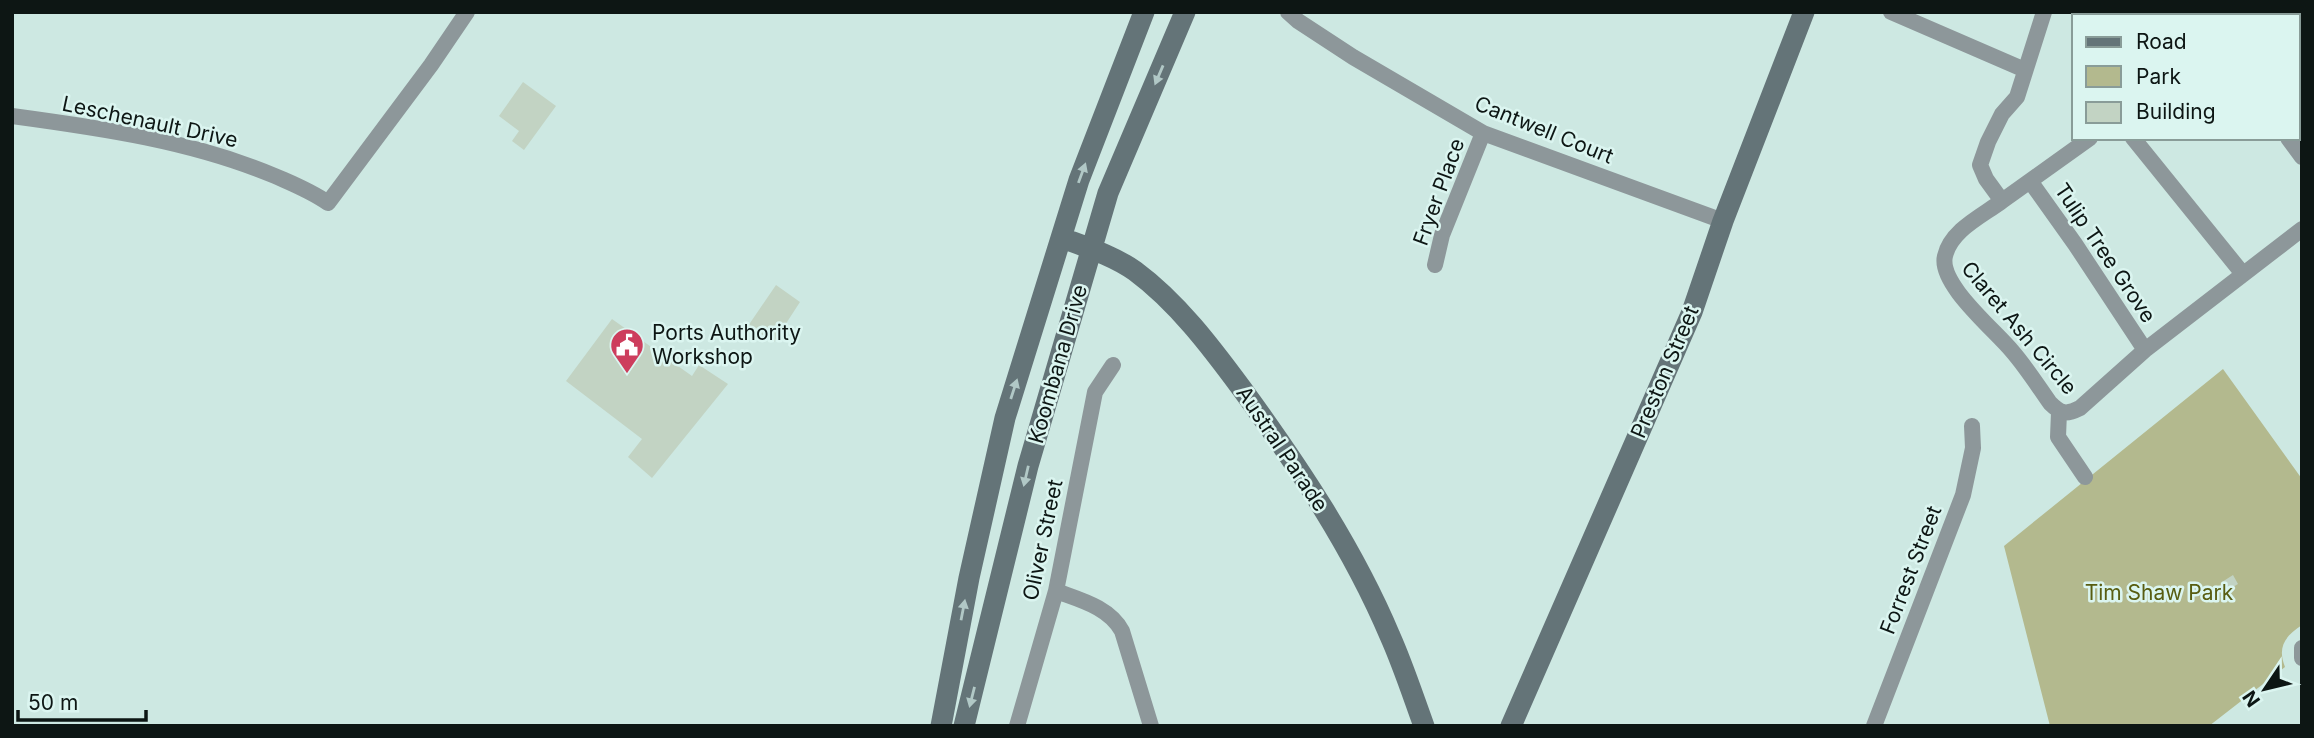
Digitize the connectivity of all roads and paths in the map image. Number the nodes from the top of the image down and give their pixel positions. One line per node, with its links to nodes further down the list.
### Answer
1 (467, 12): 9 (street, Leschenault Drive)
2 (1144, 12): 19 (main road, Koombana Drive, one-way to 2)
3 (1185, 12): 20 (main road, Koombana Drive, one-way to 20)
4 (1288, 12): 10 (street, Cantwell Court)
5 (1804, 12): 17 (main road, Preston Street)
6 (1891, 12): 8 (street)
7 (2043, 12): 8 (street)
8 (2025, 70): 16 (street)
9 (12, 116)
10 (1483, 133): 17 (street, Cantwell Court); 21 (street, Fryer Place)
11 (2088, 140): 15 (street)
12 (2135, 140): 22 (street)
13 (2289, 140): 14 (street)
14 (2301, 156)
15 (2030, 181): 16 (street); 23 (street, Tulip Tree Grove)
16 (2002, 201): 25 (street, Claret Ash Circle)
17 (1723, 221): 36 (main road, Preston Street)
18 (2302, 229): 22 (street, Claret Ash Circle)
19 (1062, 239): 20 (main road, Austral Parade); 31 (main road, Koombana Drive, one-way to 19)
20 (1092, 250): 32 (main road, Koombana Drive, one-way to 32); 35 (main road, Austral Parade)
21 (1435, 265)
22 (2243, 274): 23 (street, Claret Ash Circle)
23 (2145, 350): 25 (street, Claret Ash Circle)
24 (1113, 365): 28 (street, Oliver Street)
25 (2059, 412): 27 (street)
26 (1972, 426): 37 (street, Forrest Street)
27 (2085, 477)
28 (1056, 591): 33 (street, Oliver Street); 34 (street)
29 (2302, 649): 30 (street)
30 (2302, 659)
31 (941, 726)
32 (964, 726)
33 (1017, 726)
34 (1151, 726)
35 (1424, 726)
36 (1511, 726)
37 (1874, 726)

